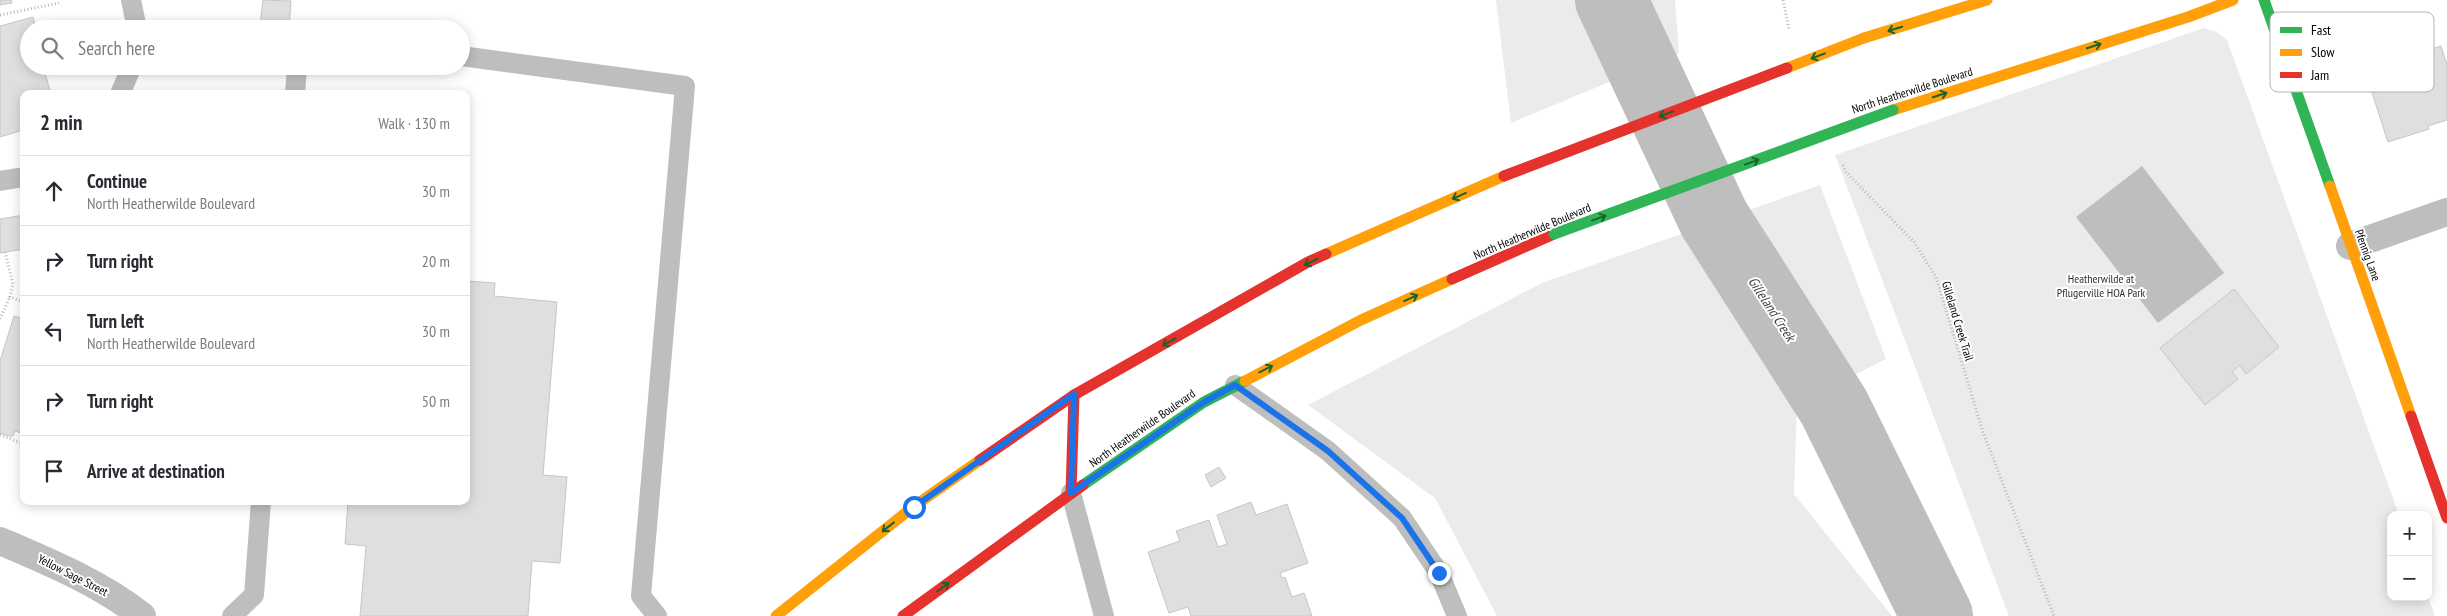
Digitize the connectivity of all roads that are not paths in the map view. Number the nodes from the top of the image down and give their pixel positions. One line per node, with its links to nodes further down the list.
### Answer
1 (131, 0): 6 (lane)
2 (1987, 0): 18 (main road, one-way to 18, bridge)
3 (2233, 0): 17 (main road, North Heatherwilde Boulevard, one-way to 3, bridge)
4 (2264, 0): 5 (main road, Pfennig Lane)
5 (2270, 17)
6 (135, 20)
7 (470, 57): 25 (lane)
8 (128, 75): 10 (lane)
9 (296, 75): 11 (lane)
10 (122, 90)
11 (295, 90)
12 (2296, 92): 16 (main road, Pfennig Lane)
13 (20, 178): 14 (lane)
14 (0, 181)
15 (2447, 212): 16 (street)
16 (2350, 246): 21 (main road, Pfennig Lane)
17 (1235, 385): 19 (main road, North Heatherwilde Boulevard); 29 (lane)
18 (1074, 394): 19 (main road); 26 (main road, one-way to 26)
19 (1071, 493): 27 (main road, North Heatherwilde Boulevard, one-way to 19); 28 (lane)
20 (261, 505): 24 (lane)
21 (2447, 518)
22 (0, 541): 23 (street, Yellow Sage Street)
23 (142, 616)
24 (232, 616)
25 (657, 616)
26 (776, 616)
27 (903, 616)
28 (1104, 616)
29 (1457, 616)

